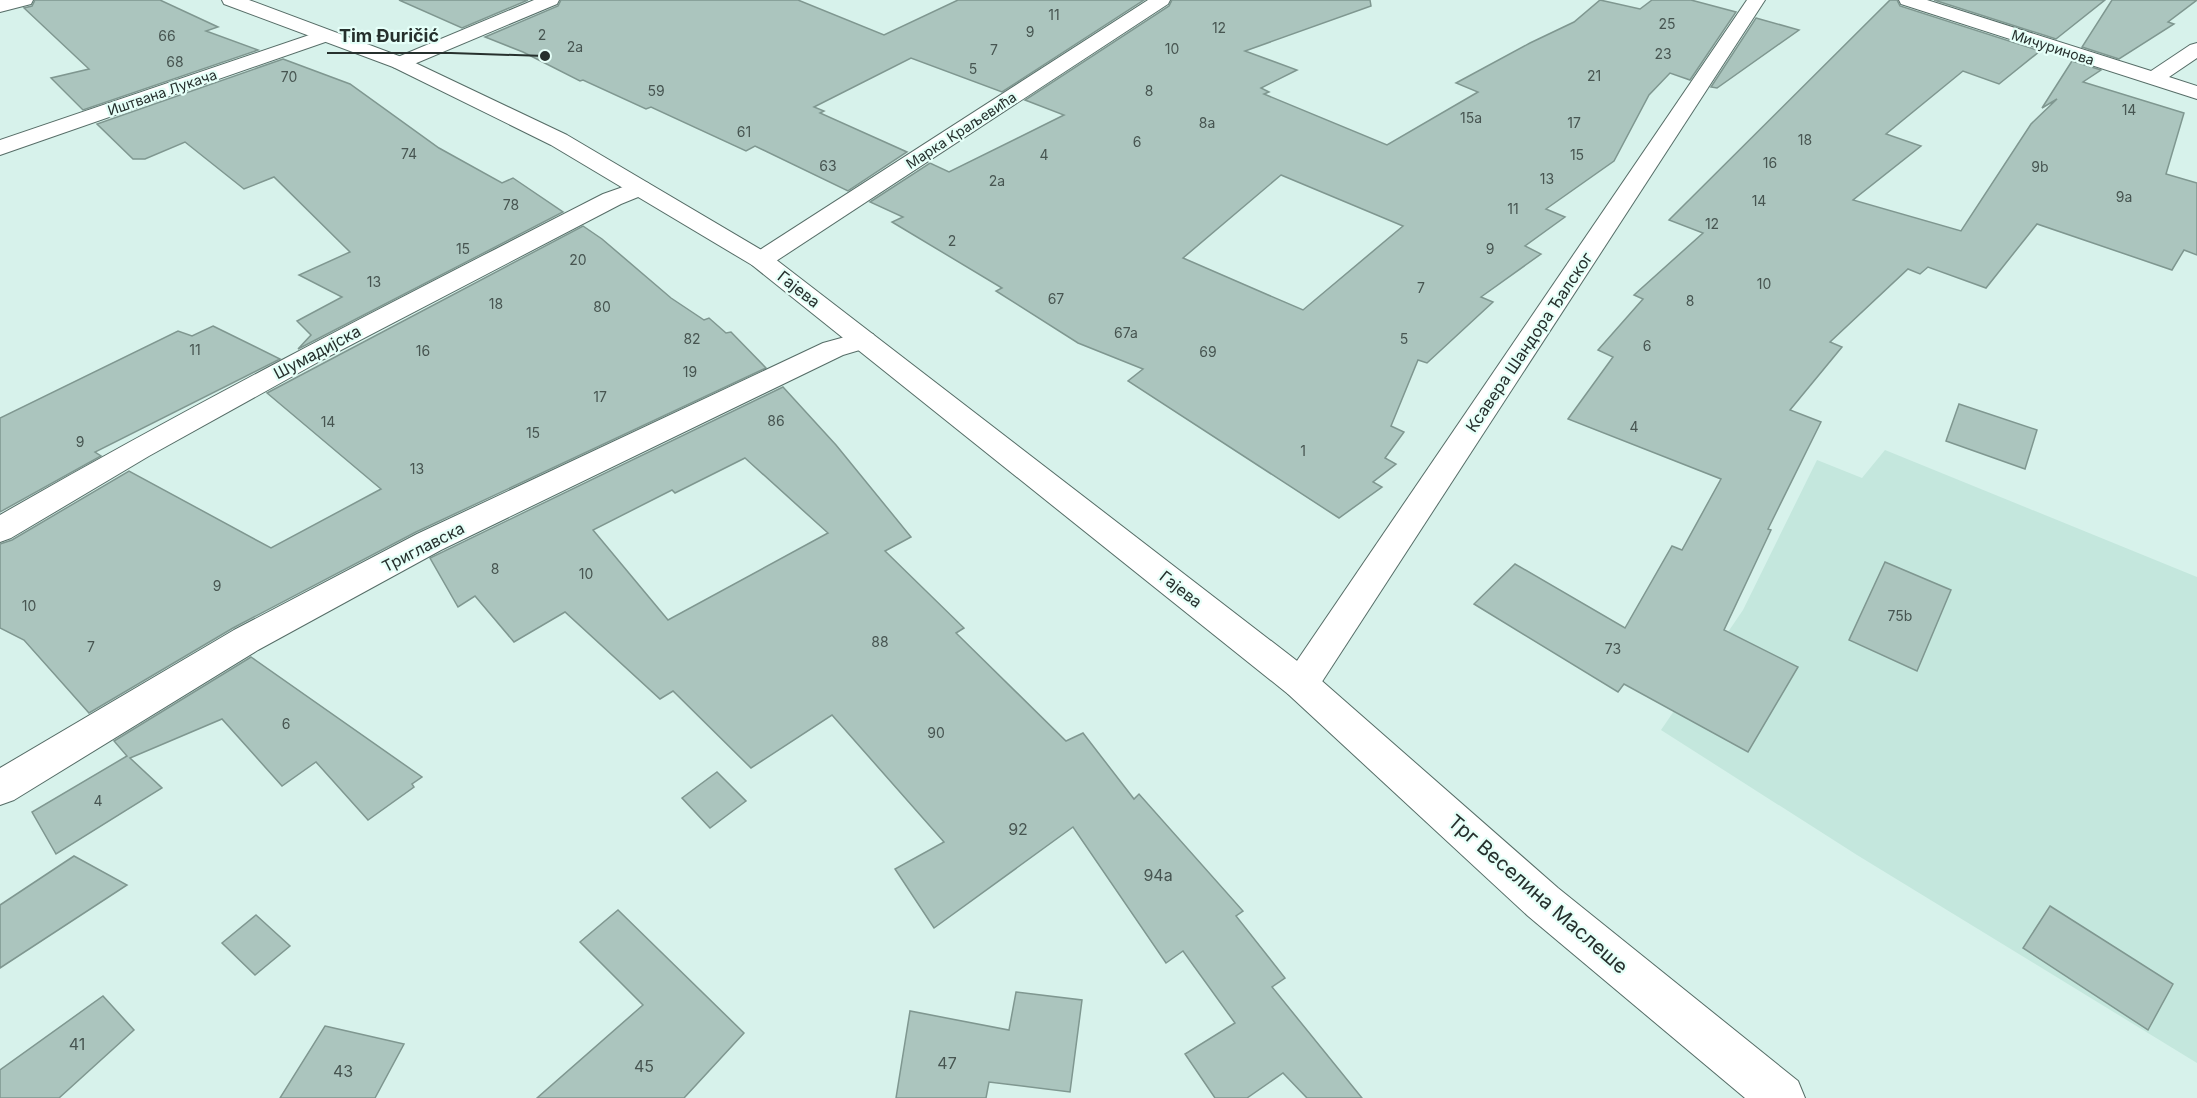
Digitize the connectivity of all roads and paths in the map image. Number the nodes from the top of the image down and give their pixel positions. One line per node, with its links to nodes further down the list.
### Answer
1 (24, 0): 7 (street)
2 (231, 0): 8 (street, Гајева)
3 (550, 0): 10 (street)
4 (1161, 0): 15 (street, Марка Краљевића)
5 (1756, 0): 18 (street, Ксавера Шандора Ђалског)
6 (1908, 0): 11 (street, Мичуринова)
7 (0, 6)
8 (324, 36): 10 (street, Гајева); 13 (street, Иштвана Лукача)
9 (2197, 49): 11 (street)
10 (400, 63): 14 (street, Гајева)
11 (2152, 79): 12 (street, Мичуринова)
12 (2197, 93)
13 (0, 148)
14 (640, 188): 15 (street, Гајева); 17 (street, Шумадијска)
15 (761, 260): 16 (street, Гајева)
16 (863, 340): 18 (street, Гајева); 19 (street, Триглавска)
17 (0, 530)
18 (1301, 684): 20 (street, Трг Веселина Маслеше)
19 (0, 788)
20 (1781, 1098)

